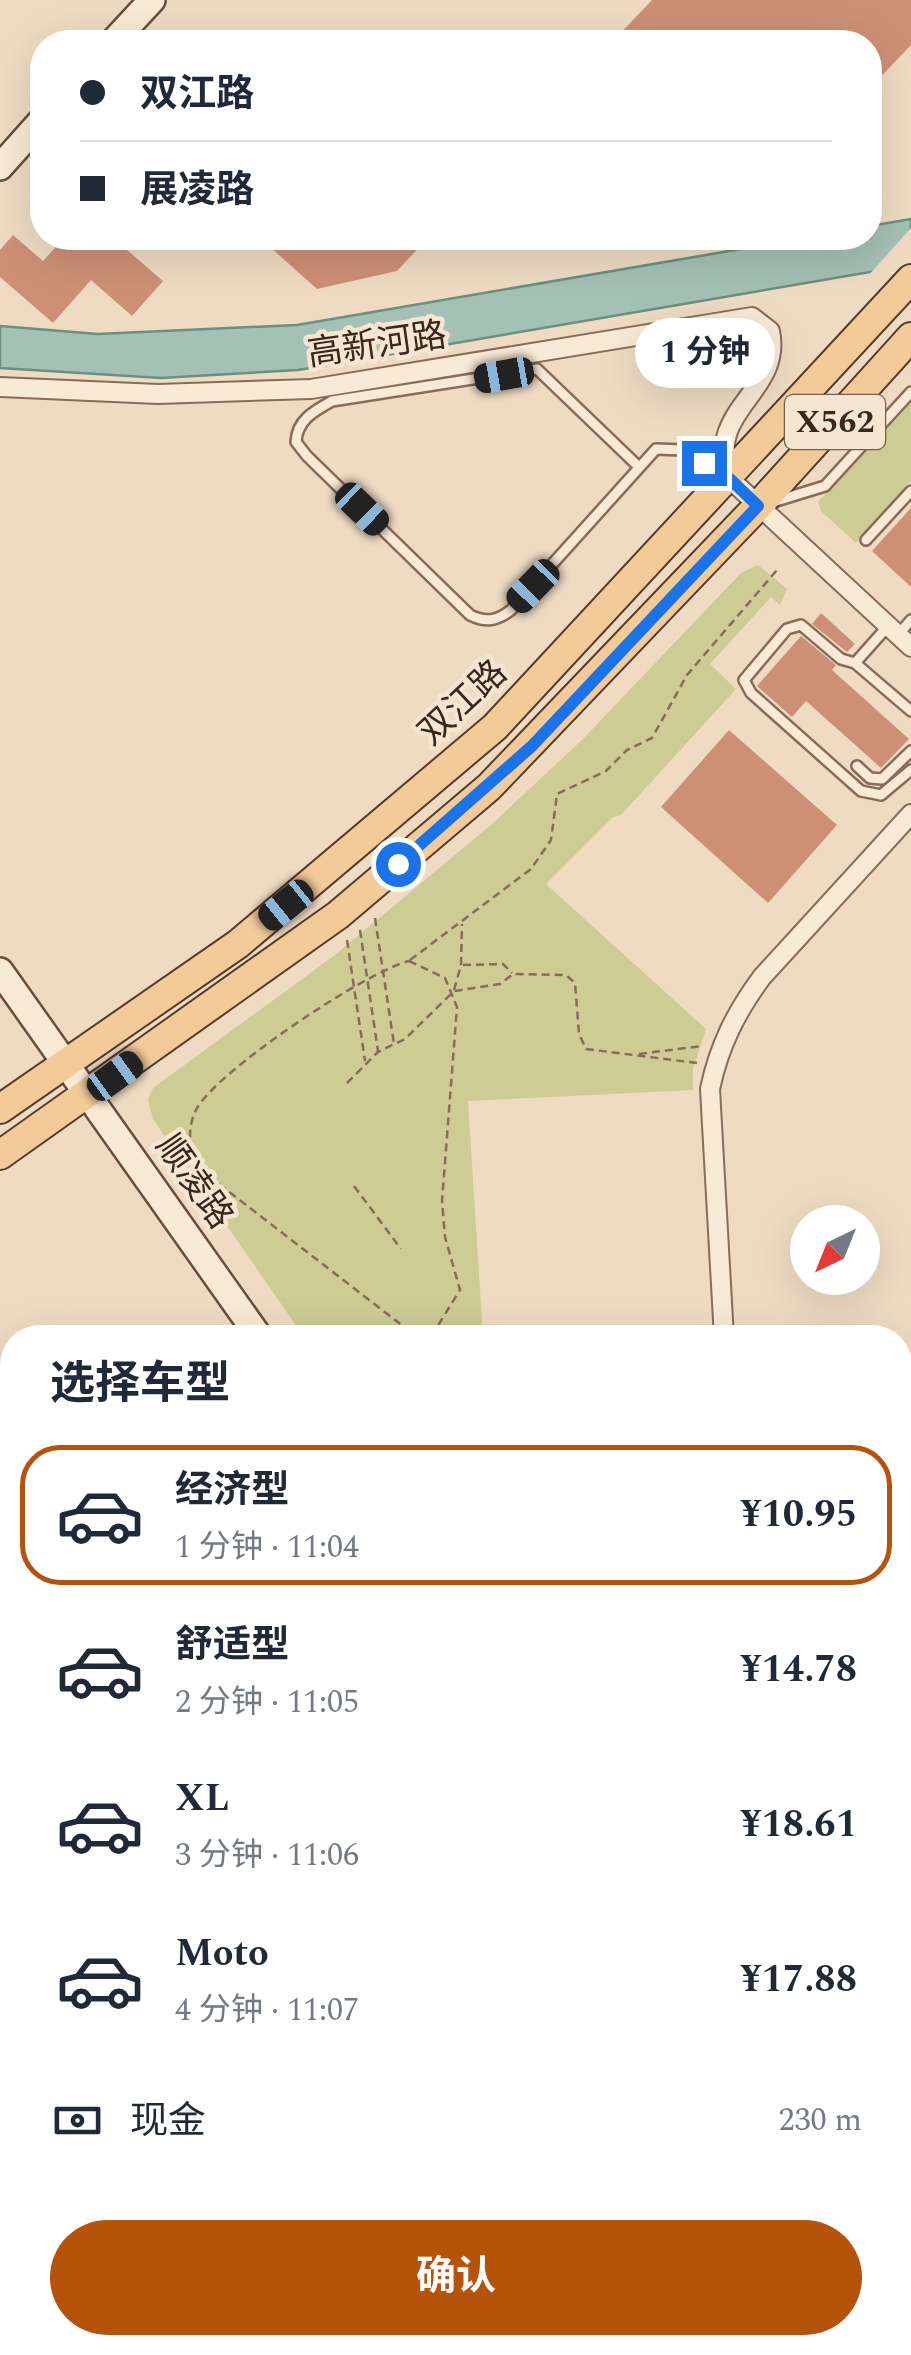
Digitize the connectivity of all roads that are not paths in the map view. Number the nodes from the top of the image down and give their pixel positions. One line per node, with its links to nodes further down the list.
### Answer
1 (152, 0): 2 (street)
2 (125, 30)
3 (30, 133): 4 (street)
4 (0, 167)
5 (906, 284): 10 (main road, 双江路 / X562)
6 (911, 337): 12 (main road, X562)
7 (0, 387): 10 (street, 高新河路)
8 (911, 392): 12 (lane)
9 (639, 467): 9 (lane); 10 (lane)
10 (730, 479): 12 (street); 23 (main road, 双江路 / X562)
11 (911, 490): 13 (lane)
12 (758, 506): 15 (street); 24 (main road, X562)
13 (866, 540)
14 (911, 620): 15 (lane)
15 (899, 636): 16 (lane)
16 (855, 663): 17 (lane); 20 (lane)
17 (911, 711)
18 (911, 751): 19 (lane)
19 (857, 766)
20 (911, 770)
21 (911, 814): 28 (street)
22 (0, 971): 23 (street, 顺凌路)
23 (67, 1062): 24 (street, 顺凌路); 25 (main road, 双江路 / X562)
24 (89, 1094): 26 (main road, X562); 27 (street, 顺凌路)
25 (0, 1108)
26 (0, 1155)
27 (251, 1325)
28 (723, 1325)

